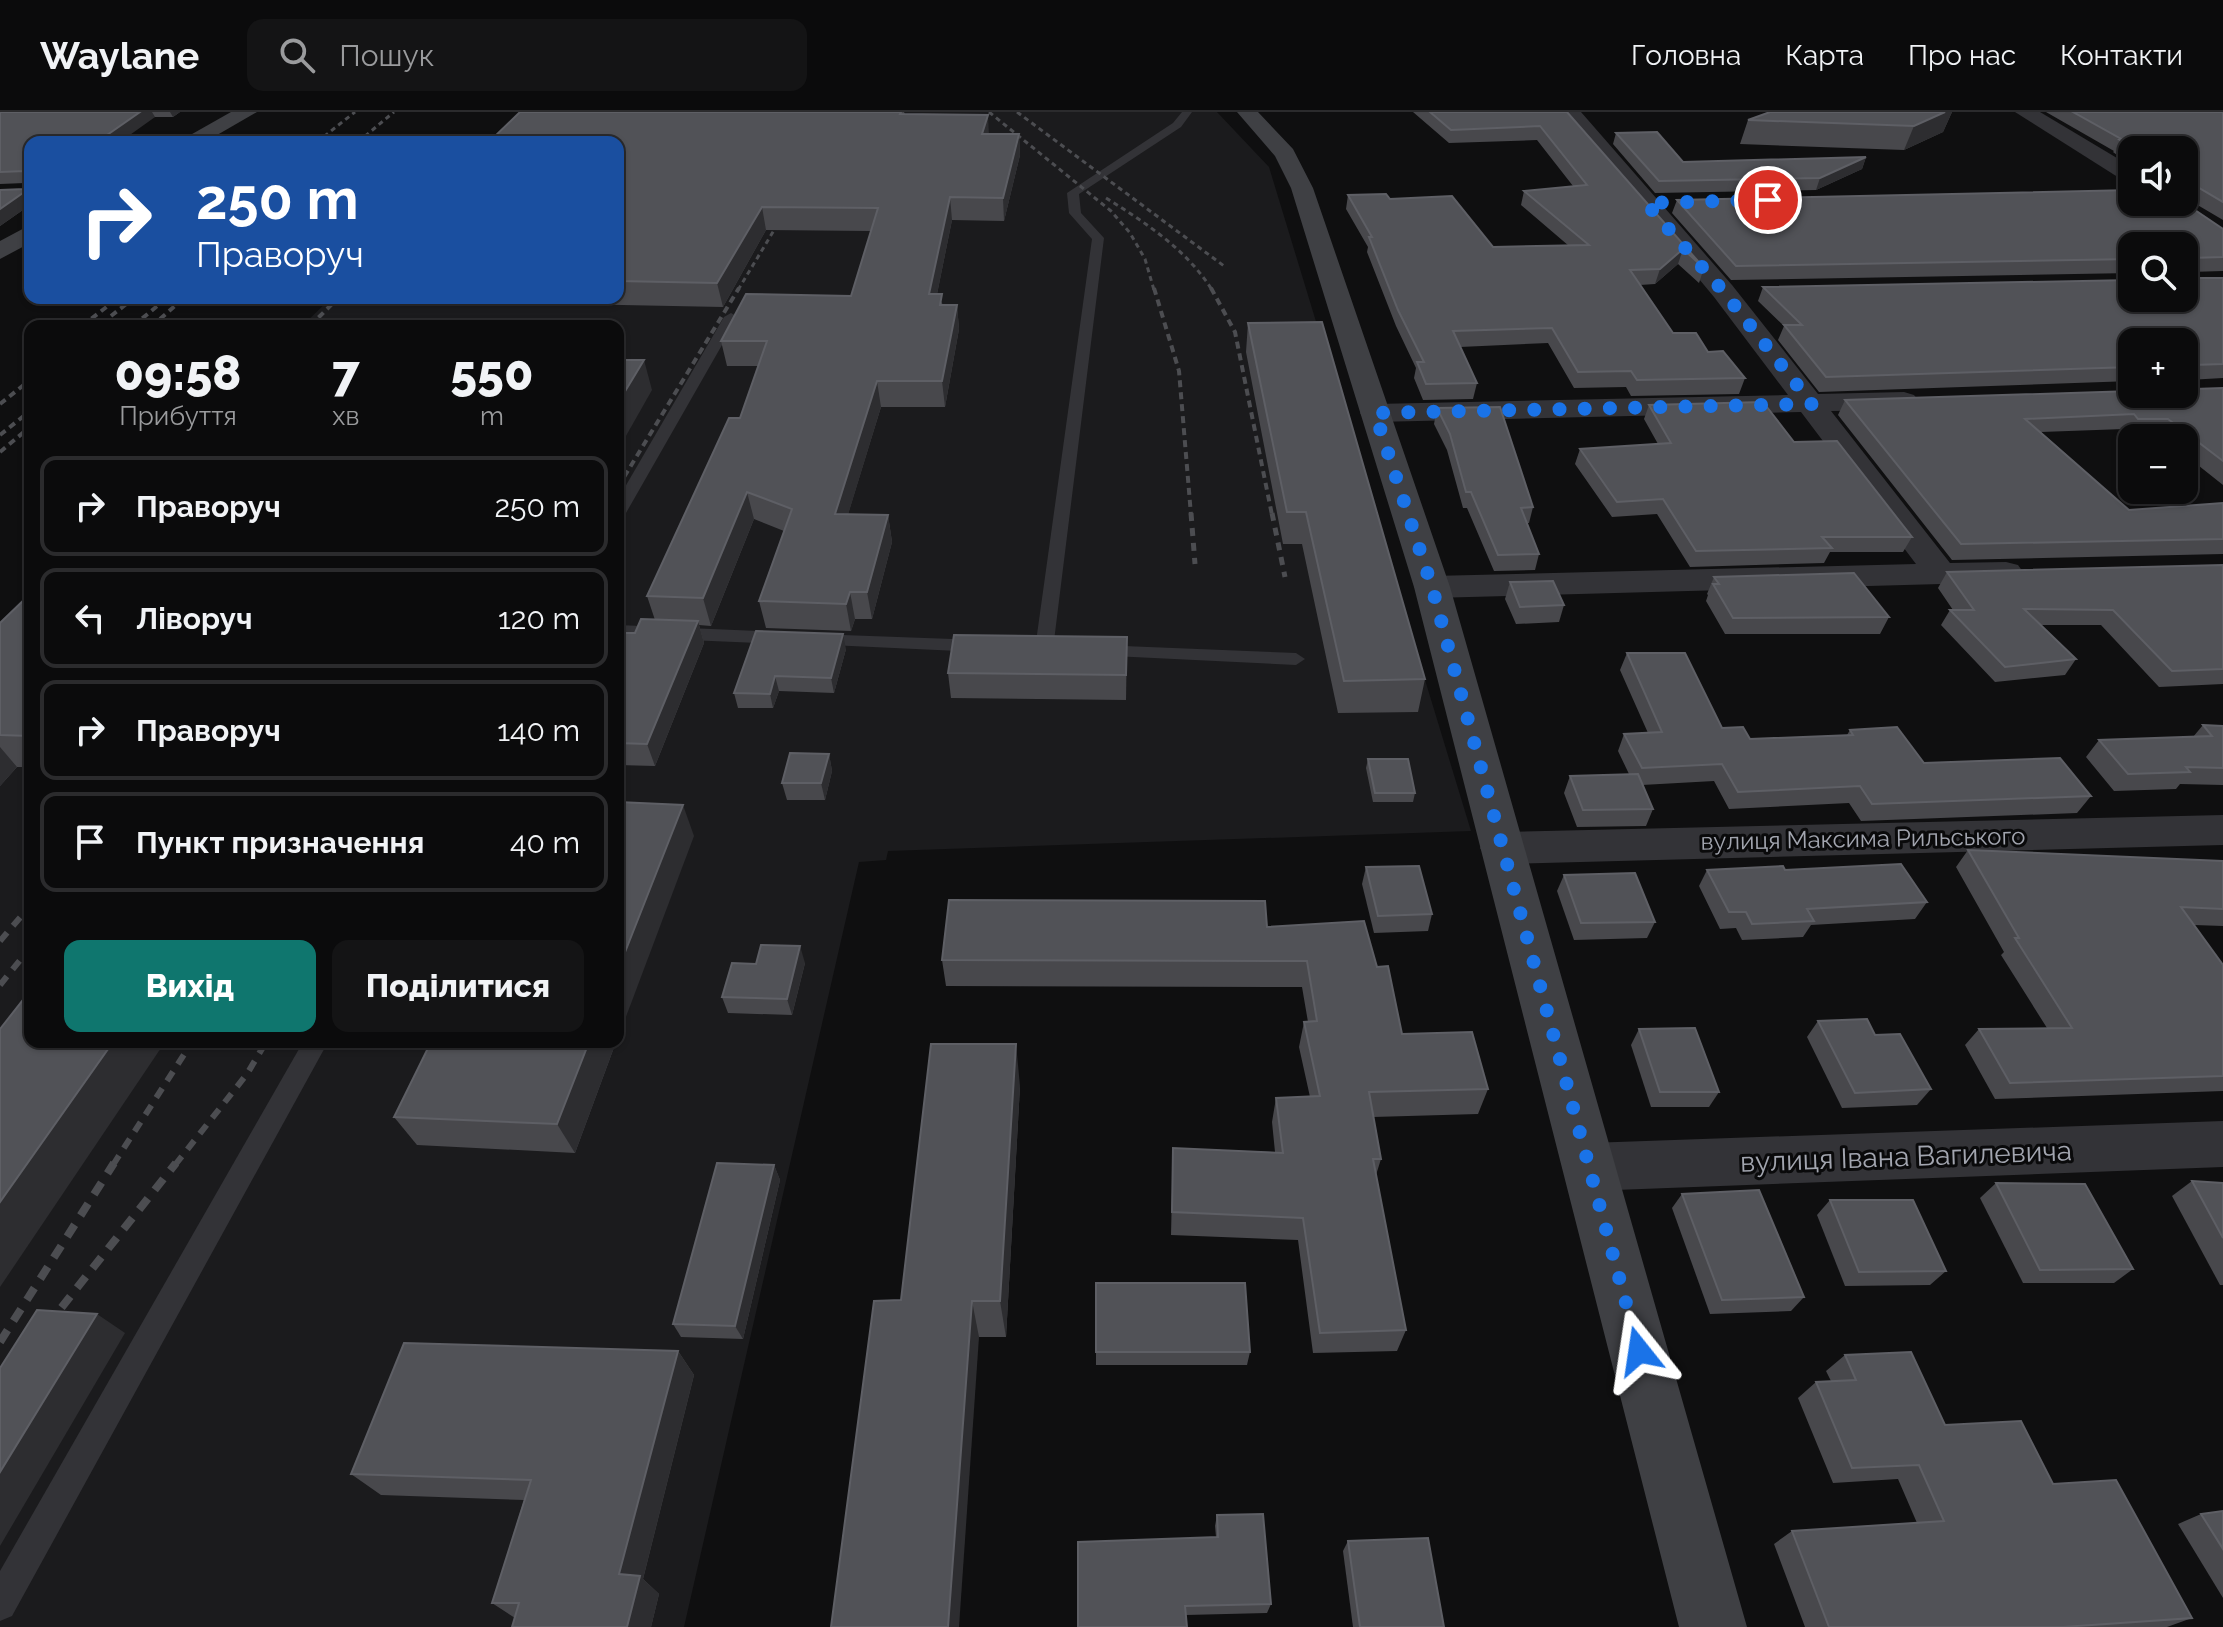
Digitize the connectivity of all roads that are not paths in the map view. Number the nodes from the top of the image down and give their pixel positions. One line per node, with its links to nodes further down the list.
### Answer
1 (247, 112): 6 (main road)
2 (1187, 112): 24 (lane)
3 (1247, 112): 17 (main road)
4 (1570, 112): 9 (street)
5 (2025, 112): 7 (street)
6 (201, 136)
7 (2118, 181)
8 (1678, 202): 9 (street)
9 (1646, 203): 13 (street)
10 (24, 236): 11 (main road)
11 (0, 252)
12 (1754, 290): 13 (street)
13 (1723, 291): 16 (street)
14 (731, 317): 18 (lane)
15 (1934, 400): 16 (street)
16 (1812, 404): 17 (street); 20 (street)
17 (1375, 413): 21 (main road)
18 (624, 503)
19 (2035, 571): 20 (street)
20 (1941, 574): 21 (street)
21 (1432, 587): 26 (main road)
22 (624, 631): 23 (lane)
23 (997, 647)
24 (1296, 659)
25 (2223, 830): 26 (street, вулиця Максима Рильського)
26 (1502, 848): 29 (main road)
27 (313, 1048): 30 (lane)
28 (2223, 1144): 29 (street, вулиця Івана Вагилевича)
29 (1589, 1167): 31 (main road)
30 (0, 1604)
31 (1713, 1627)

